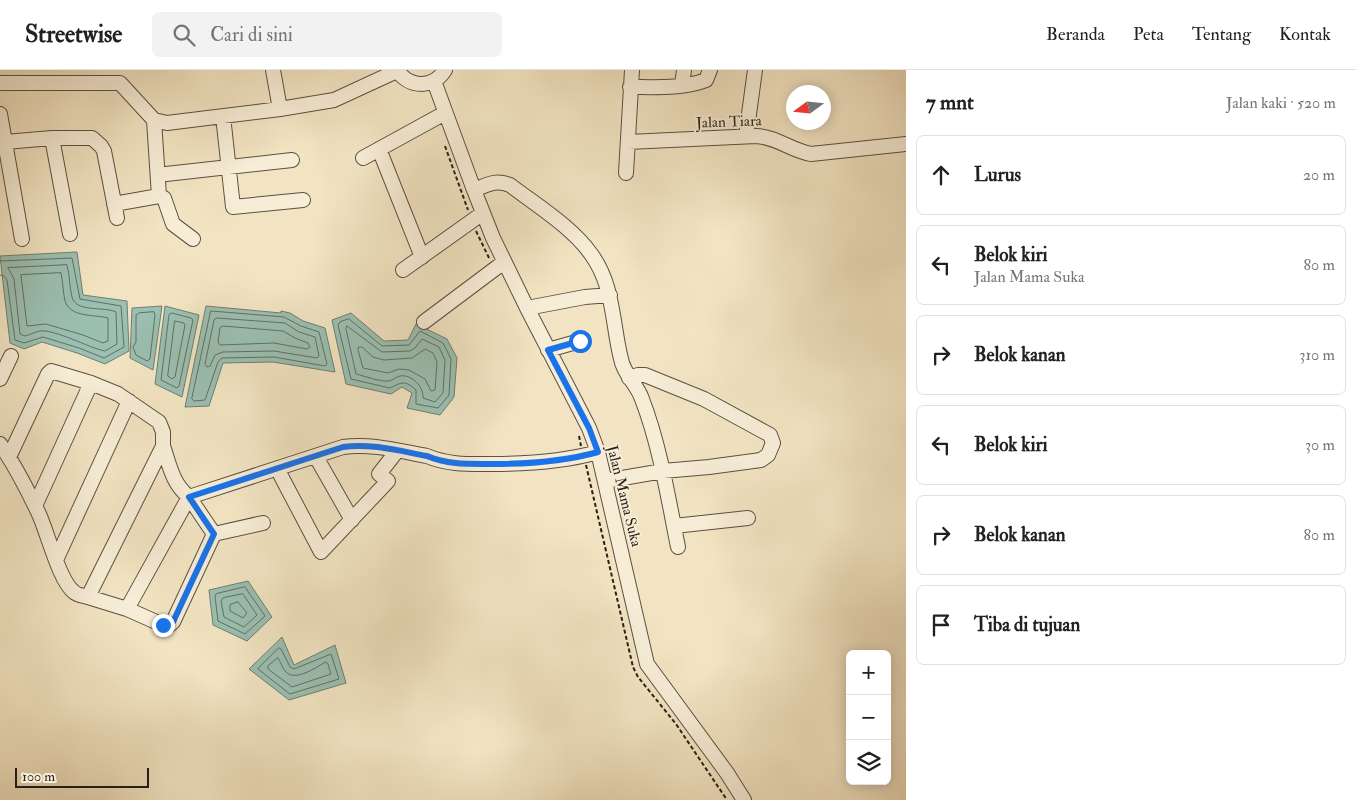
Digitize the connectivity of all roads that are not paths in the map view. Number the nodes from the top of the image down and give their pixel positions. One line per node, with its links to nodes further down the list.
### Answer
1 (273, 70): 13 (street)
2 (445, 70): 9 (street)
3 (632, 70): 12 (street)
4 (684, 70): 11 (street)
5 (710, 70): 11 (street)
6 (755, 70): 18 (street)
7 (397, 71): 9 (street); 13 (street)
8 (119, 76): 10 (street); 17 (street)
9 (434, 81): 14 (street, Jalan Mama Suka)
10 (0, 84)
11 (682, 85): 12 (street)
12 (630, 87): 20 (street)
13 (280, 109): 16 (street)
14 (446, 113): 23 (street); 29 (street, Jalan Mama Suka)
15 (0, 114): 21 (street)
16 (223, 116): 17 (street); 26 (street)
17 (154, 120): 30 (street)
18 (746, 136): 20 (street, Jalan Tiara); 22 (street, Jalan Tiara)
19 (52, 138): 21 (street); 30 (street); 33 (street)
20 (634, 141): 27 (street)
21 (5, 142): 34 (street)
22 (906, 144)
23 (379, 149): 24 (street); 36 (street)
24 (363, 158)
25 (292, 160): 26 (street)
26 (228, 167): 28 (street); 31 (street)
27 (626, 173)
28 (166, 174)
29 (474, 190): 32 (street, Jalan Mama Suka); 39 (street)
30 (159, 196): 35 (street)
31 (303, 200)
32 (483, 213): 36 (street); 37 (street, Jalan Mama Suka)
33 (70, 234)
34 (22, 239)
35 (193, 239)
36 (422, 257): 38 (street)
37 (504, 262): 40 (street, Jalan Mama Suka); 41 (street)
38 (403, 270)
39 (610, 296): 40 (street); 45 (street)
40 (527, 308): 43 (street, Jalan Mama Suka)
41 (424, 322)
42 (580, 341): 43 (street)
43 (548, 350): 52 (street, Jalan Mama Suka)
44 (11, 356): 46 (street)
45 (630, 378): 55 (street); 55 (street)
46 (0, 379)
47 (91, 383): 48 (street); 53 (street); 59 (street)
48 (129, 401): 50 (street); 66 (street)
49 (0, 444): 53 (street)
50 (163, 446): 58 (street); 67 (street)
51 (398, 451): 52 (street); 58 (street); 61 (street)
52 (598, 452): 57 (street, Jalan Mama Suka)
53 (9, 457): 59 (street)
54 (319, 462): 61 (street)
55 (663, 471): 57 (street); 63 (street)
56 (281, 476): 61 (street)
57 (606, 480): 69 (street, Jalan Mama Suka)
58 (189, 497): 64 (street); 68 (street)
59 (35, 506): 66 (street)
60 (748, 518): 63 (street)
61 (352, 520)
62 (263, 523): 64 (street)
63 (674, 526): 65 (street)
64 (214, 534): 68 (street)
65 (678, 547)
66 (56, 560): 67 (street)
67 (88, 597): 68 (street)
68 (127, 609)
69 (744, 800)

